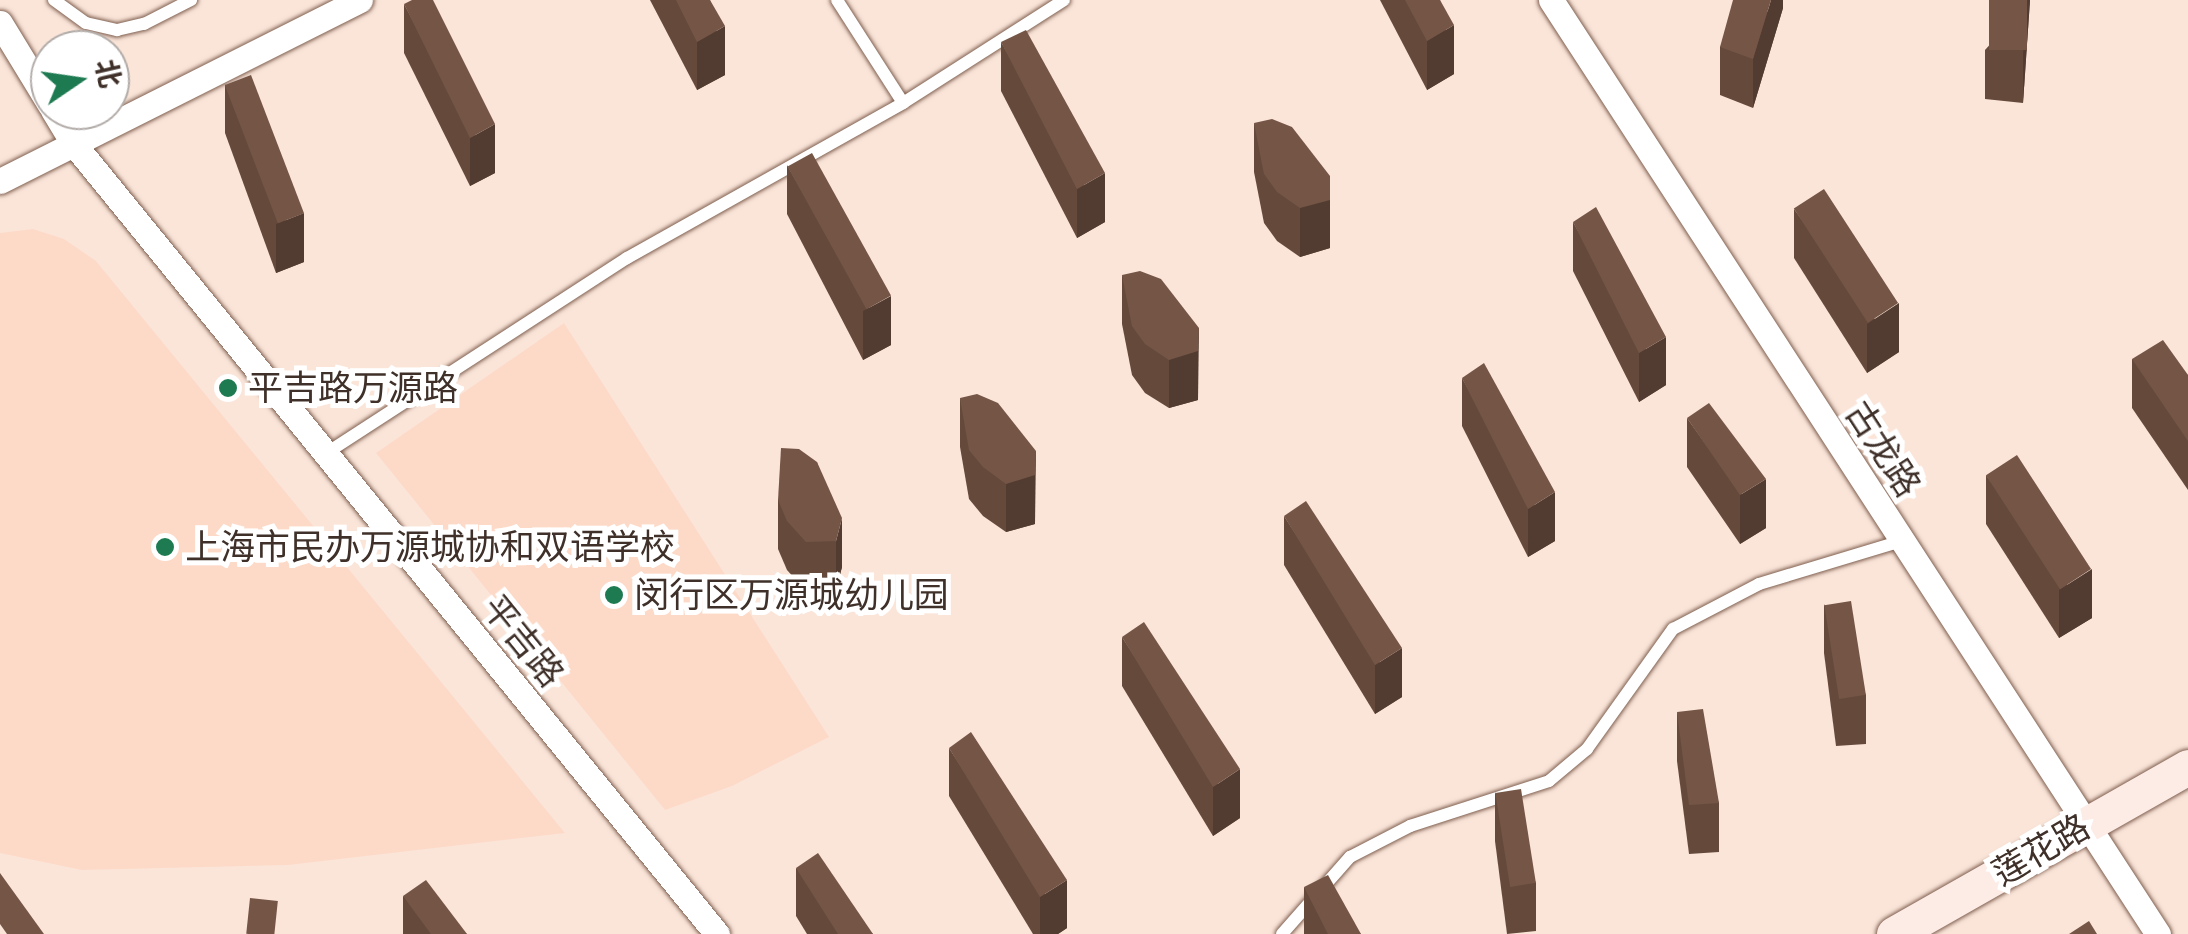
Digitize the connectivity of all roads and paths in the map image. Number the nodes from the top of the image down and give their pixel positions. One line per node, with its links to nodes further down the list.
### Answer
1 (54, 0): 2 (lane)
2 (192, 0)
3 (360, 0): 11 (street)
4 (837, 0): 9 (lane)
5 (1064, 0): 9 (lane)
6 (1551, 0): 14 (street, 古龙路)
7 (0, 22): 8 (street, 平吉路)
8 (30, 72)
9 (903, 102): 13 (lane)
10 (65, 130): 11 (street, 平吉路)
11 (73, 144): 12 (street); 13 (street, 平吉路)
12 (0, 181)
13 (326, 454): 17 (street, 平吉路)
14 (1900, 540): 16 (street, 古龙路); 18 (lane)
15 (2188, 767): 16 (main road, 莲花路)
16 (2086, 824): 19 (main road, 莲花路); 20 (street, 古龙路)
17 (717, 934)
18 (1282, 934)
19 (1894, 934)
20 (2158, 934)

